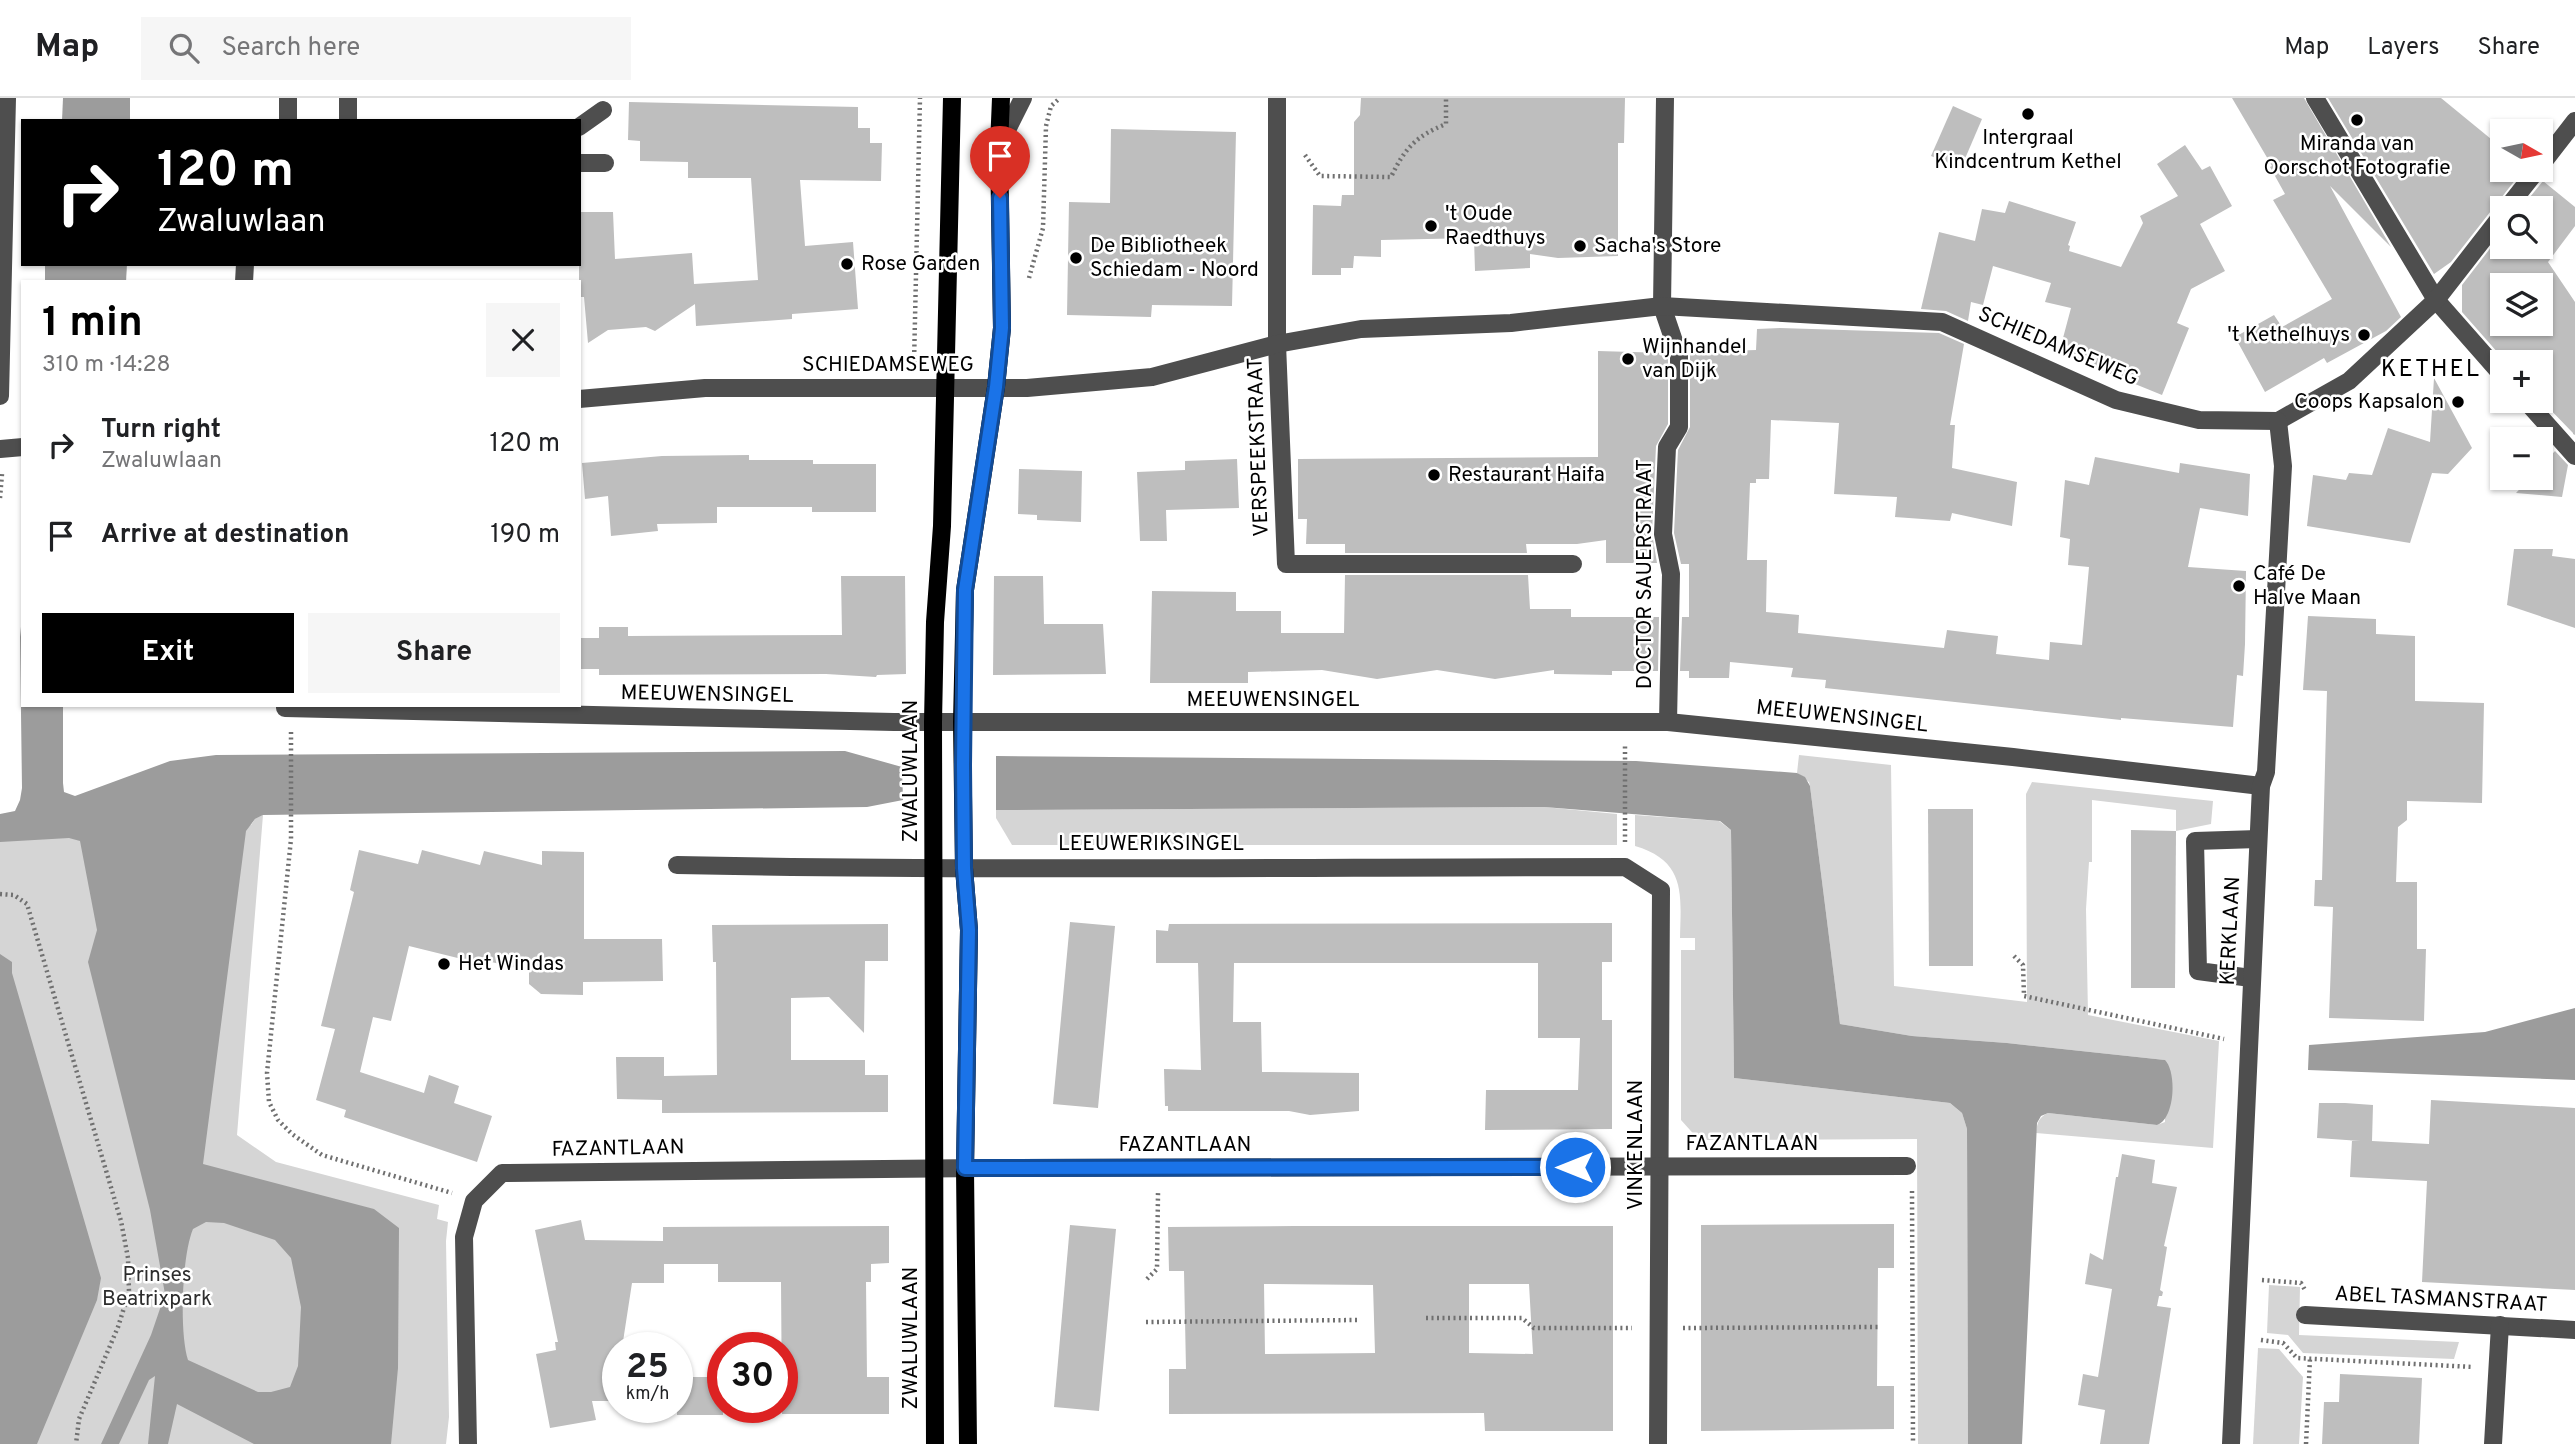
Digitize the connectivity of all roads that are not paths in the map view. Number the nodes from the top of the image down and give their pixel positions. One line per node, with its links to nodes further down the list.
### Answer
1 (7, 98): 11 (street)
2 (288, 98): 12 (street)
3 (348, 98): 13 (street)
4 (952, 98): 28 (main road, ZWALUWLAAN)
5 (1001, 98): 16 (main road)
6 (1023, 98): 16 (street)
7 (1277, 98): 26 (street)
8 (1665, 98): 25 (street)
9 (2315, 98): 24 (street)
10 (603, 110): 15 (street)
11 (3, 119): 23 (street)
12 (288, 119)
13 (348, 119)
14 (2575, 121): 17 (street)
15 (581, 126)
16 (999, 146): 29 (main road)
17 (2553, 149)
18 (581, 163): 19 (street)
19 (606, 163)
20 (2528, 182): 21 (street)
21 (2516, 196)
22 (2490, 230): 24 (street, SCHIEDAMSEWEG)
23 (1, 252): 30 (street)
24 (2436, 300): 27 (street); 33 (street, SCHIEDAMSEWEG)
25 (1661, 306): 26 (street, VERSPEEKSTRAAT); 33 (street, SCHIEDAMSEWEG); 41 (street, DOCTOR SAUERSTRAAT)
26 (1277, 344): 29 (street, SCHIEDAMSEWEG); 37 (street, VERSPEEKSTRAAT)
27 (2490, 361)
28 (944, 387): 29 (street, SCHIEDAMSEWEG); 31 (street, SCHIEDAMSEWEG); 39 (main road, ZWALUWLAAN)
29 (996, 387): 40 (main road)
30 (0, 396)
31 (581, 399)
32 (2537, 413): 36 (street)
33 (2278, 421): 42 (street, KERKLAAN)
34 (21, 447): 35 (street)
35 (0, 449)
36 (2575, 456)
37 (1573, 564)
38 (285, 707): 39 (street, MEEUWENSINGEL)
39 (933, 722): 40 (street, MEEUWENSINGEL); 46 (main road, ZWALUWLAAN)
40 (962, 722): 41 (street, MEEUWENSINGEL); 47 (main road)
41 (1668, 722): 42 (street, MEEUWENSINGEL)
42 (2261, 786): 43 (street, KERKLAAN)
43 (2258, 839): 48 (street, KERKLAAN); 48 (street)
44 (677, 865): 46 (street, LEEUWERIKSINGEL)
45 (1625, 867): 47 (street, LEEUWERIKSINGEL); 50 (street, VINKENLAAN)
46 (932, 868): 47 (street, LEEUWERIKSINGEL); 52 (main road, ZWALUWLAAN)
47 (964, 868): 51 (main road)
48 (2251, 978): 60 (street, KERKLAAN)
49 (1908, 1166): 50 (street, FAZANTLAAN)
50 (1658, 1167): 51 (street, FAZANTLAAN); 59 (street, VINKENLAAN)
51 (965, 1168): 52 (street, FAZANTLAAN); 58 (main road)
52 (933, 1169): 56 (street, FAZANTLAAN); 57 (main road, ZWALUWLAAN)
53 (2305, 1315): 54 (street, ABEL TASMANSTRAAT)
54 (2500, 1325): 55 (street, ABEL TASMANSTRAAT); 61 (street)
55 (2575, 1330)
56 (468, 1444)
57 (935, 1444)
58 (968, 1444)
59 (1658, 1444)
60 (2231, 1444)
61 (2493, 1444)

